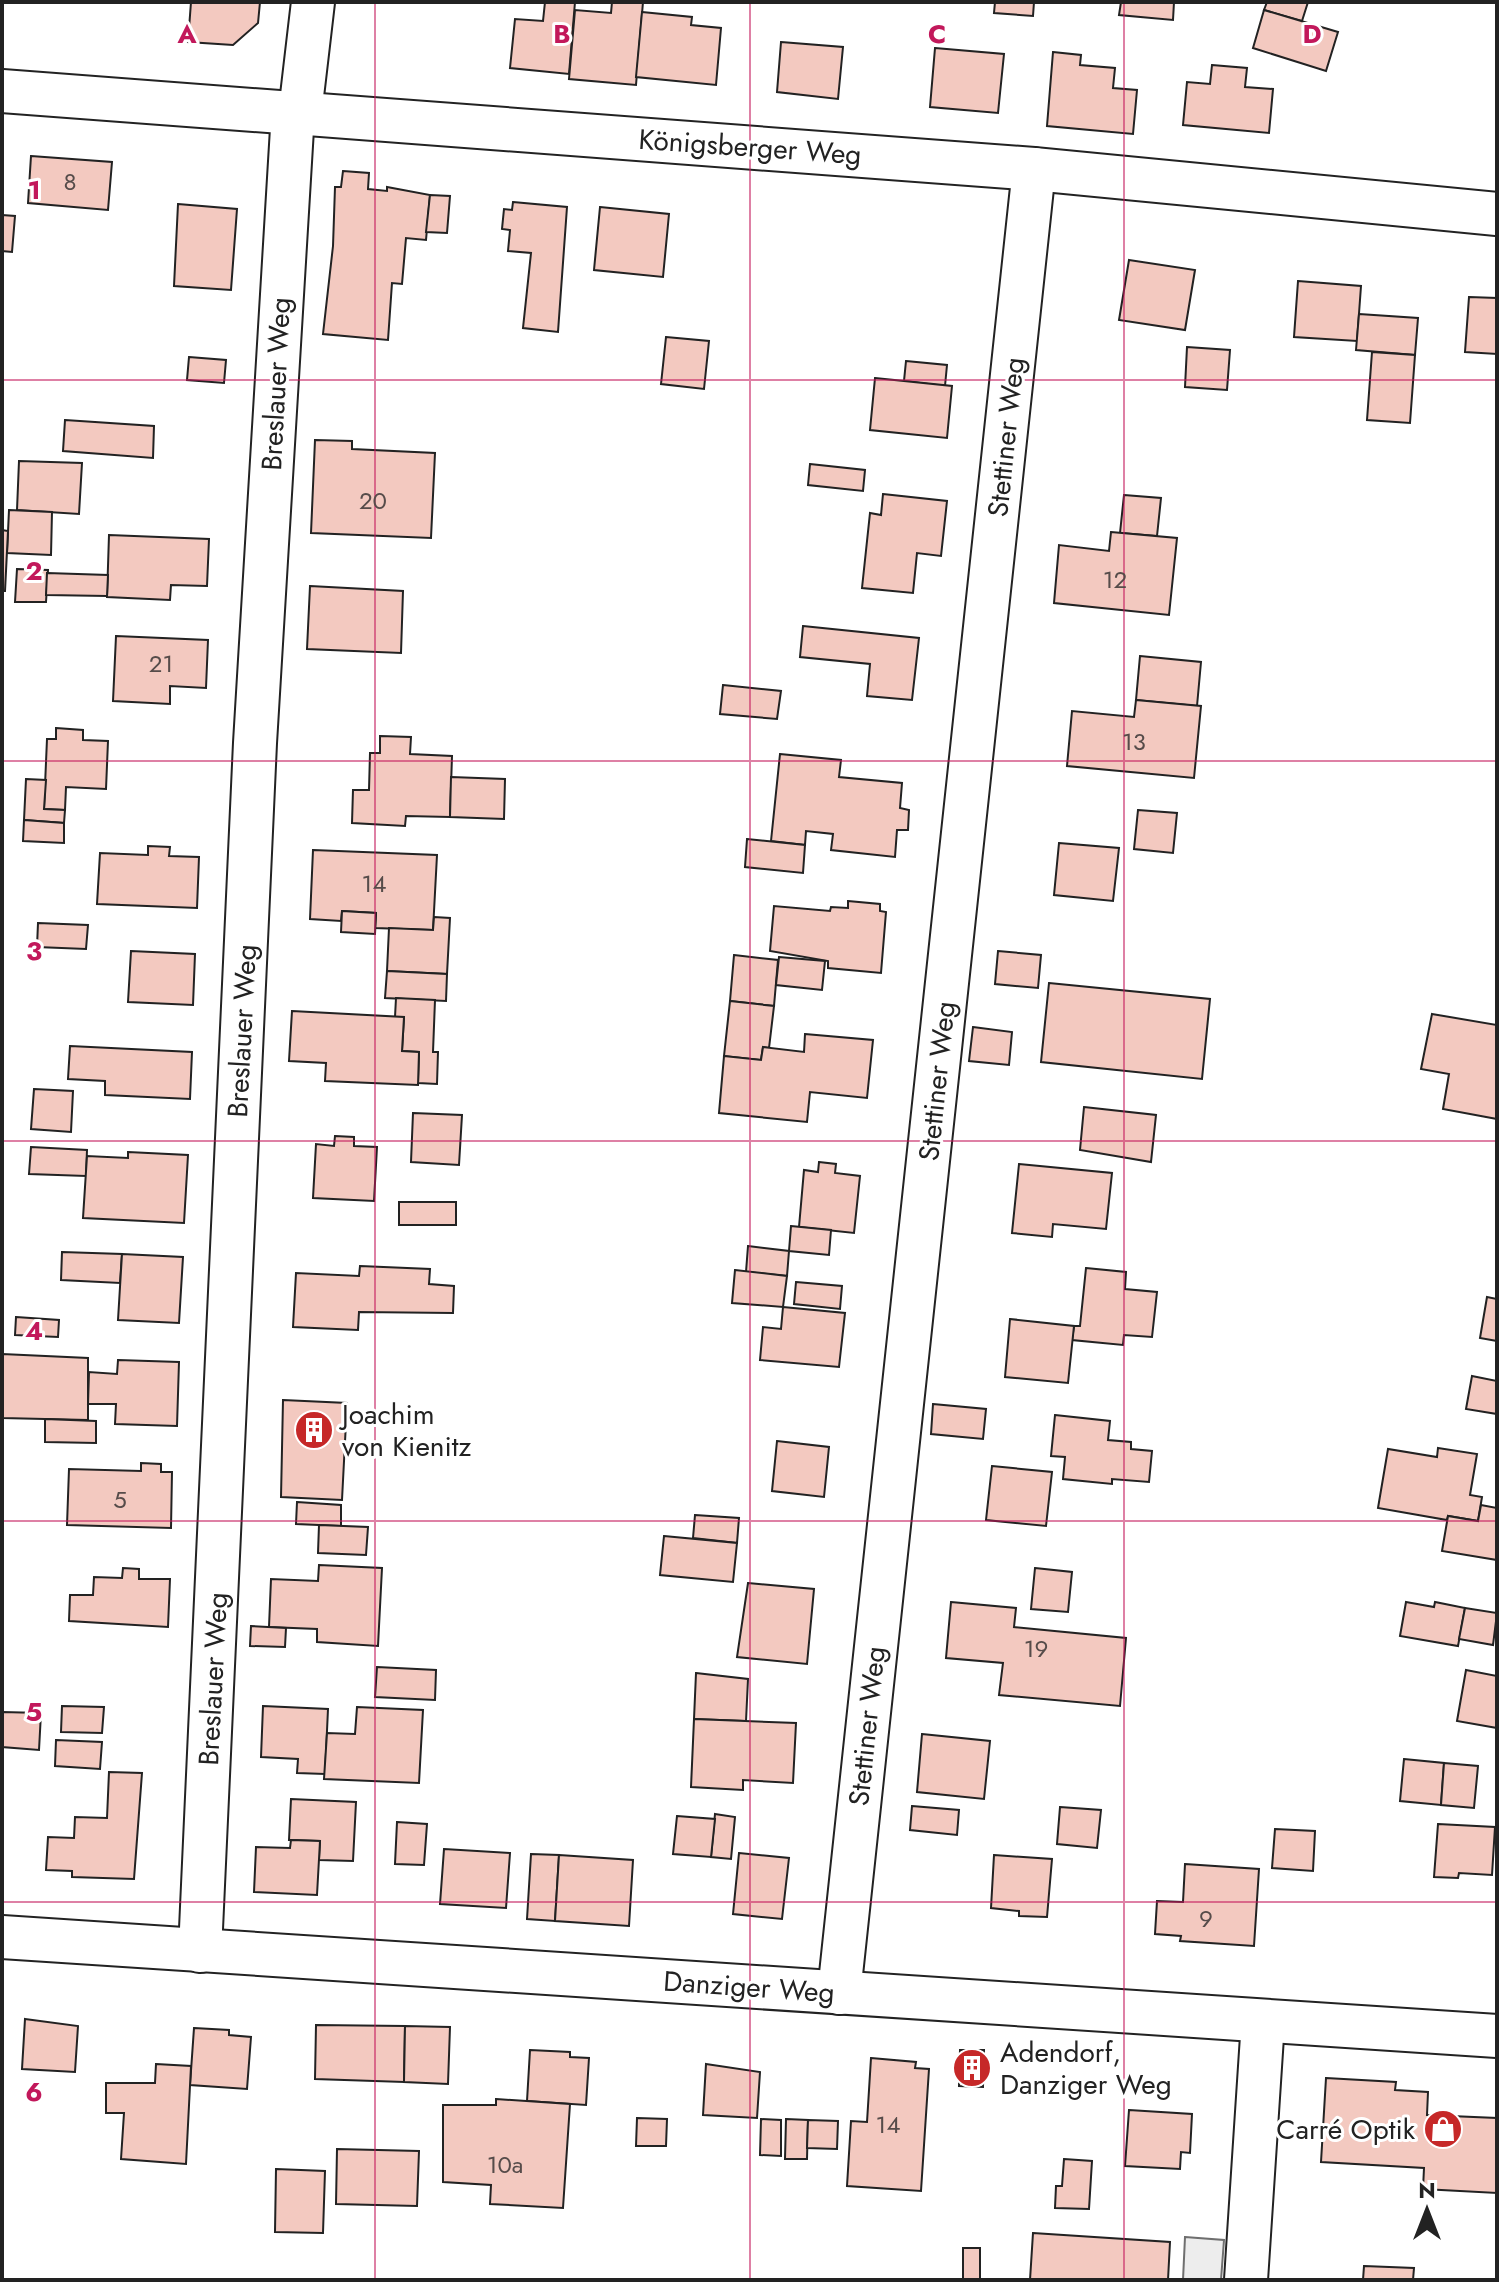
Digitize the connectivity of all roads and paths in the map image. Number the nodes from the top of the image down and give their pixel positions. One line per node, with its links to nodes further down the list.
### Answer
1 (313, 2): 3 (street, Breslauer Weg)
2 (2, 91): 3 (street, Königsberger Weg)
3 (296, 113): 4 (street, Königsberger Weg); 7 (street, Breslauer Weg)
4 (1034, 169): 5 (street, Königsberger Weg); 8 (street, Stettiner Weg)
5 (1497, 214)
6 (2, 1937): 7 (street, Danziger Weg)
7 (200, 1951): 8 (street, Danziger Weg)
8 (839, 1993): 9 (street, Danziger Weg)
9 (1263, 2021): 10 (street, Danziger Weg); 11 (street)
10 (1497, 2036)
11 (1246, 2280)

